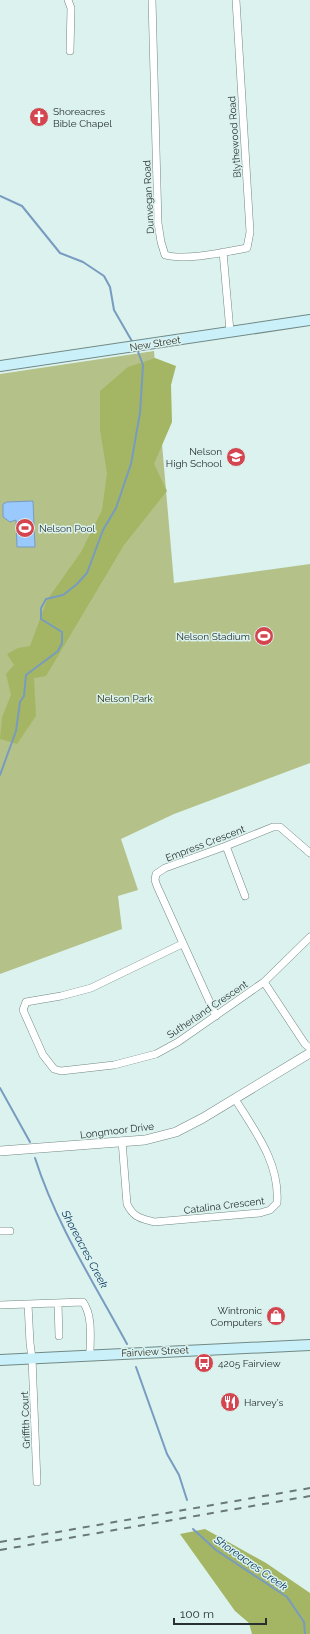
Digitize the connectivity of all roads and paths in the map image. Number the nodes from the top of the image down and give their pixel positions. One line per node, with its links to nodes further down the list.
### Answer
1 (68, 0): 4 (street)
2 (152, 0): 5 (street, Dunvegan Road)
3 (236, 0): 5 (street, Blythewood Road)
4 (70, 51)
5 (223, 252): 7 (street)
6 (310, 320): 7 (main road, New Street)
7 (230, 331): 8 (main road, New Street)
8 (0, 366)
9 (226, 846): 10 (street, Empress Crescent); 11 (street); 13 (street, Empress Crescent)
10 (310, 853)
11 (245, 896)
12 (310, 937): 14 (street, Sutherland Crescent)
13 (182, 944): 15 (street, Empress Crescent); 15 (street, Sutherland Crescent)
14 (264, 982): 15 (street, Sutherland Crescent); 16 (street)
15 (216, 1016)
16 (310, 1048)
17 (310, 1054): 18 (street, Longmoor Drive)
18 (235, 1099): 19 (street, Longmoor Drive); 19 (street, Catalina Crescent)
19 (122, 1141): 20 (street, Longmoor Drive)
20 (0, 1151)
21 (0, 1231): 22 (street)
22 (10, 1231)
23 (58, 1303): 24 (street); 26 (street); 28 (street)
24 (28, 1304): 25 (street); 29 (street, Griffith Court)
25 (0, 1305)
26 (59, 1336)
27 (310, 1345): 28 (main road, Fairview Street)
28 (90, 1354): 29 (main road, Fairview Street)
29 (32, 1358): 30 (main road, Fairview Street); 31 (street, Griffith Court)
30 (0, 1360)
31 (37, 1482)

